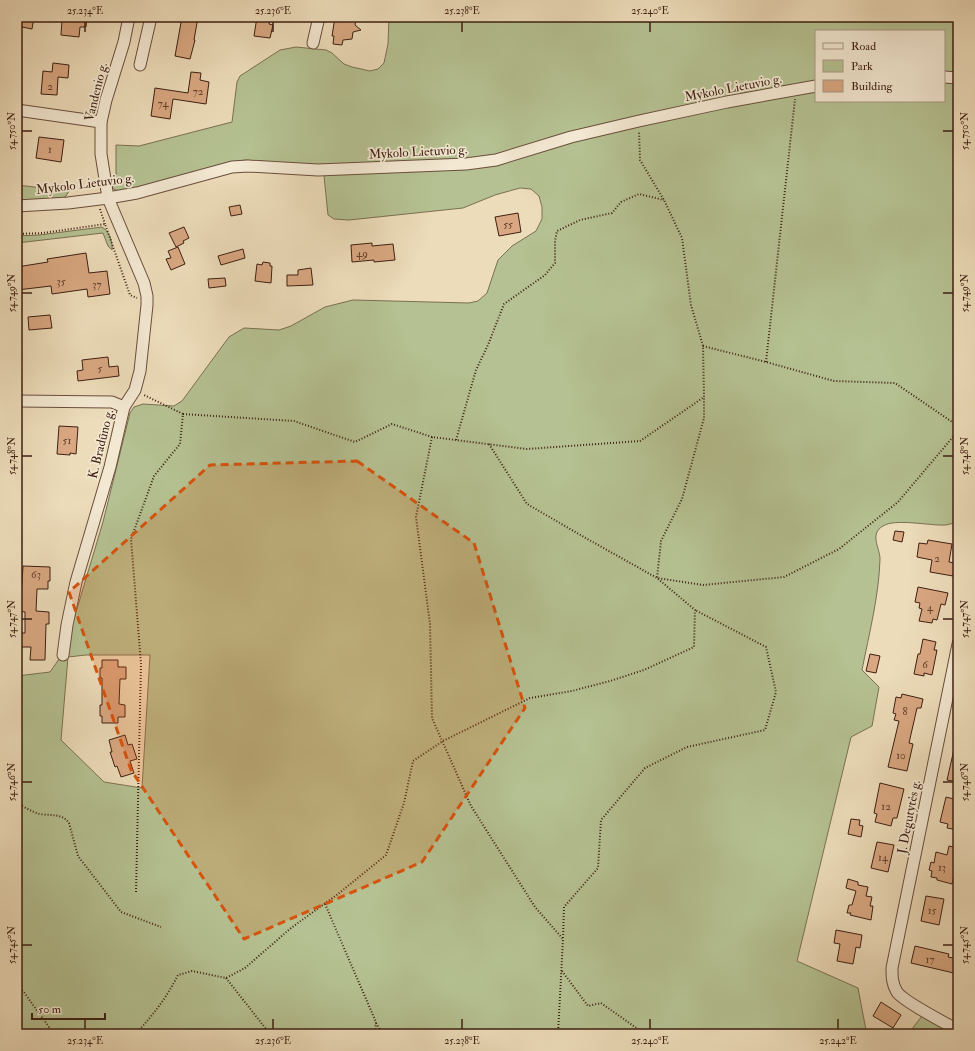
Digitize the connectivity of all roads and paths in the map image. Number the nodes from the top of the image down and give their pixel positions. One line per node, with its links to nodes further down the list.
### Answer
1 (130, 17): 12 (street, Vandenio g.)
2 (151, 17): 5 (street)
3 (318, 17): 4 (street)
4 (314, 43)
5 (140, 65)
6 (945, 77): 7 (street)
7 (958, 78)
8 (815, 86): 9 (street, Mykolo Lietuvio g.)
9 (796, 90): 11 (street, Mykolo Lietuvio g.); 19 (path)
10 (17, 110): 12 (street)
11 (639, 121): 13 (street, Mykolo Lietuvio g.); 14 (path)
12 (101, 122): 13 (street, Vandenio g.)
13 (108, 198): 15 (street, Mykolo Lietuvio g.); 20 (street, K. Bradūno g.)
14 (664, 200): 18 (path); 28 (path)
15 (17, 206)
16 (17, 234): 17 (path)
17 (130, 295)
18 (703, 346): 19 (path); 21 (path)
19 (766, 362): 25 (path)
20 (135, 390): 23 (street, K. Bradūno g.); 24 (path)
21 (704, 397): 29 (path); 30 (path)
22 (17, 401): 23 (street)
23 (124, 407): 33 (street, K. Bradūno g.)
24 (183, 414): 27 (path); 36 (path)
25 (958, 426)
26 (958, 431): 30 (path)
27 (432, 437): 28 (path); 34 (path)
28 (456, 440): 29 (path)
29 (489, 444): 30 (path)
30 (657, 578): 31 (path)
31 (695, 610): 34 (path); 39 (path)
32 (958, 644): 44 (street, J. Degutytės g.)
33 (64, 655)
34 (443, 741): 37 (path); 39 (path)
35 (17, 803): 38 (path)
36 (136, 892)
37 (325, 904): 41 (path); 43 (path)
38 (161, 926)
39 (563, 939): 40 (path)
40 (562, 970): 50 (path); 51 (path)
41 (226, 978): 46 (path); 47 (path)
42 (17, 987): 45 (path)
43 (376, 1022): 48 (path); 49 (path)
44 (958, 1030)
45 (54, 1034)
46 (135, 1034)
47 (270, 1034)
48 (375, 1034)
49 (383, 1034)
50 (558, 1034)
51 (645, 1034)

